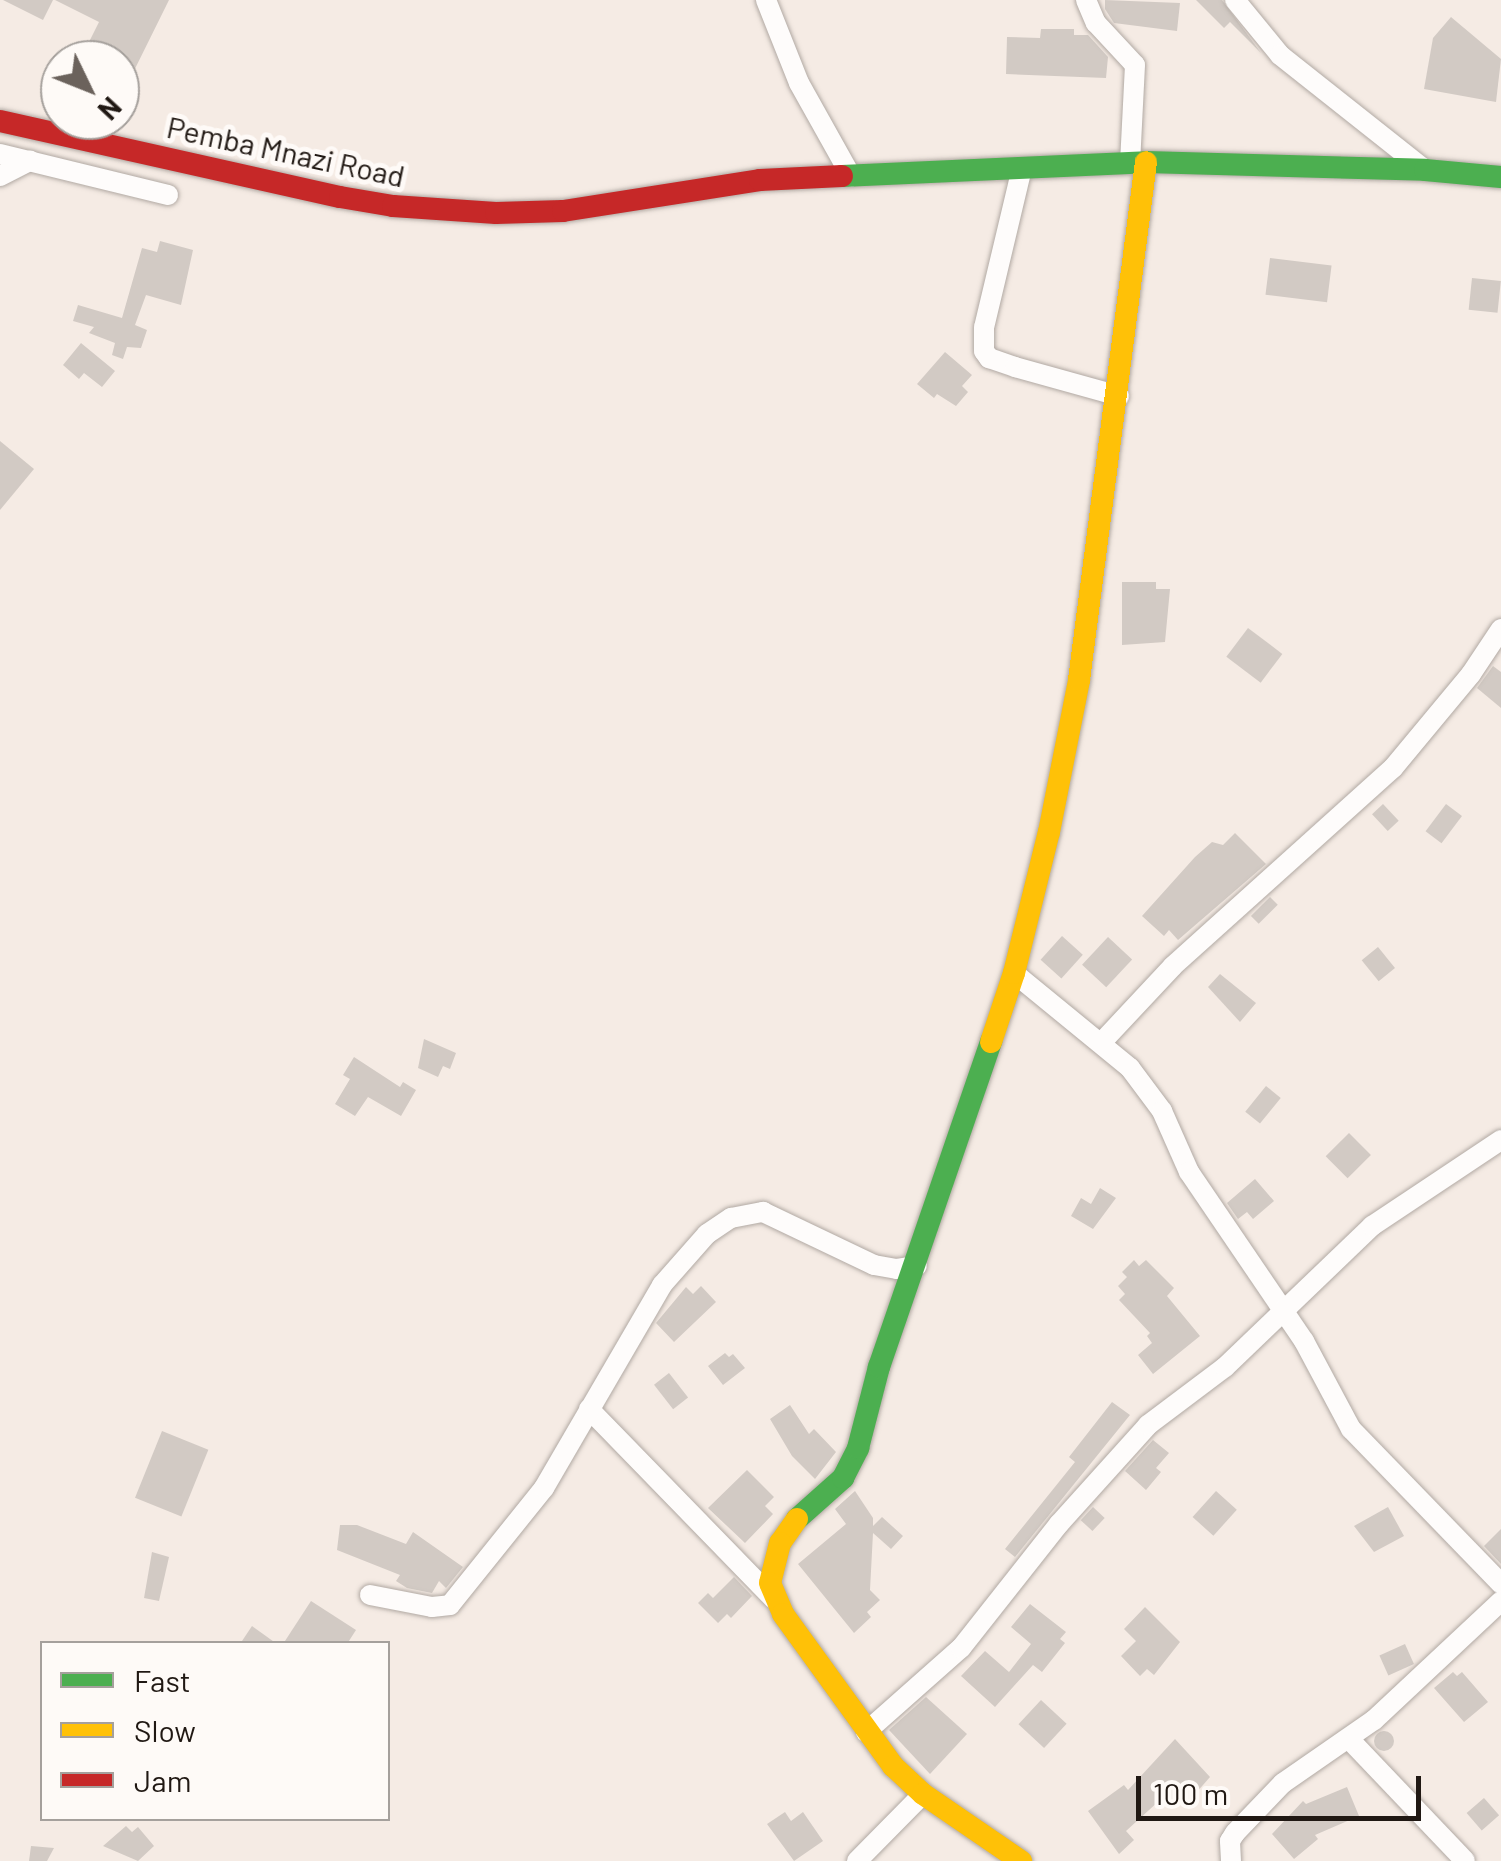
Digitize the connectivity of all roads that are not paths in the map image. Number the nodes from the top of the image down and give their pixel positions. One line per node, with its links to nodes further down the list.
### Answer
1 (766, 0): 11 (street)
2 (1086, 0): 7 (street)
3 (1235, 0): 9 (street)
4 (0, 121): 11 (street, Pemba Mnazi Road)
5 (0, 154): 6 (street)
6 (30, 161): 10 (street); 13 (street)
7 (1138, 162): 8 (street, Pemba Mnazi Road); 9 (street, Pemba Mnazi Road); 14 (street)
8 (1022, 168): 11 (street, Pemba Mnazi Road); 14 (street)
9 (1426, 170): 12 (street, Pemba Mnazi Road)
10 (0, 176)
11 (850, 176)
12 (1501, 177)
13 (168, 196)
14 (1120, 396): 16 (street)
15 (1501, 629): 17 (street)
16 (1014, 973): 17 (street); 19 (street)
17 (1101, 1042): 20 (street)
18 (1501, 1140): 20 (street)
19 (916, 1266): 21 (street); 24 (street)
20 (1284, 1310): 22 (street); 26 (street)
21 (589, 1409): 23 (street); 24 (street)
22 (1501, 1584)
23 (370, 1595)
24 (774, 1599): 26 (street)
25 (1501, 1601): 27 (street)
26 (866, 1732): 28 (street)
27 (1349, 1740): 31 (street); 32 (street)
28 (923, 1794): 29 (street); 30 (street)
29 (857, 1861)
30 (1021, 1861)
31 (1231, 1861)
32 (1465, 1861)

